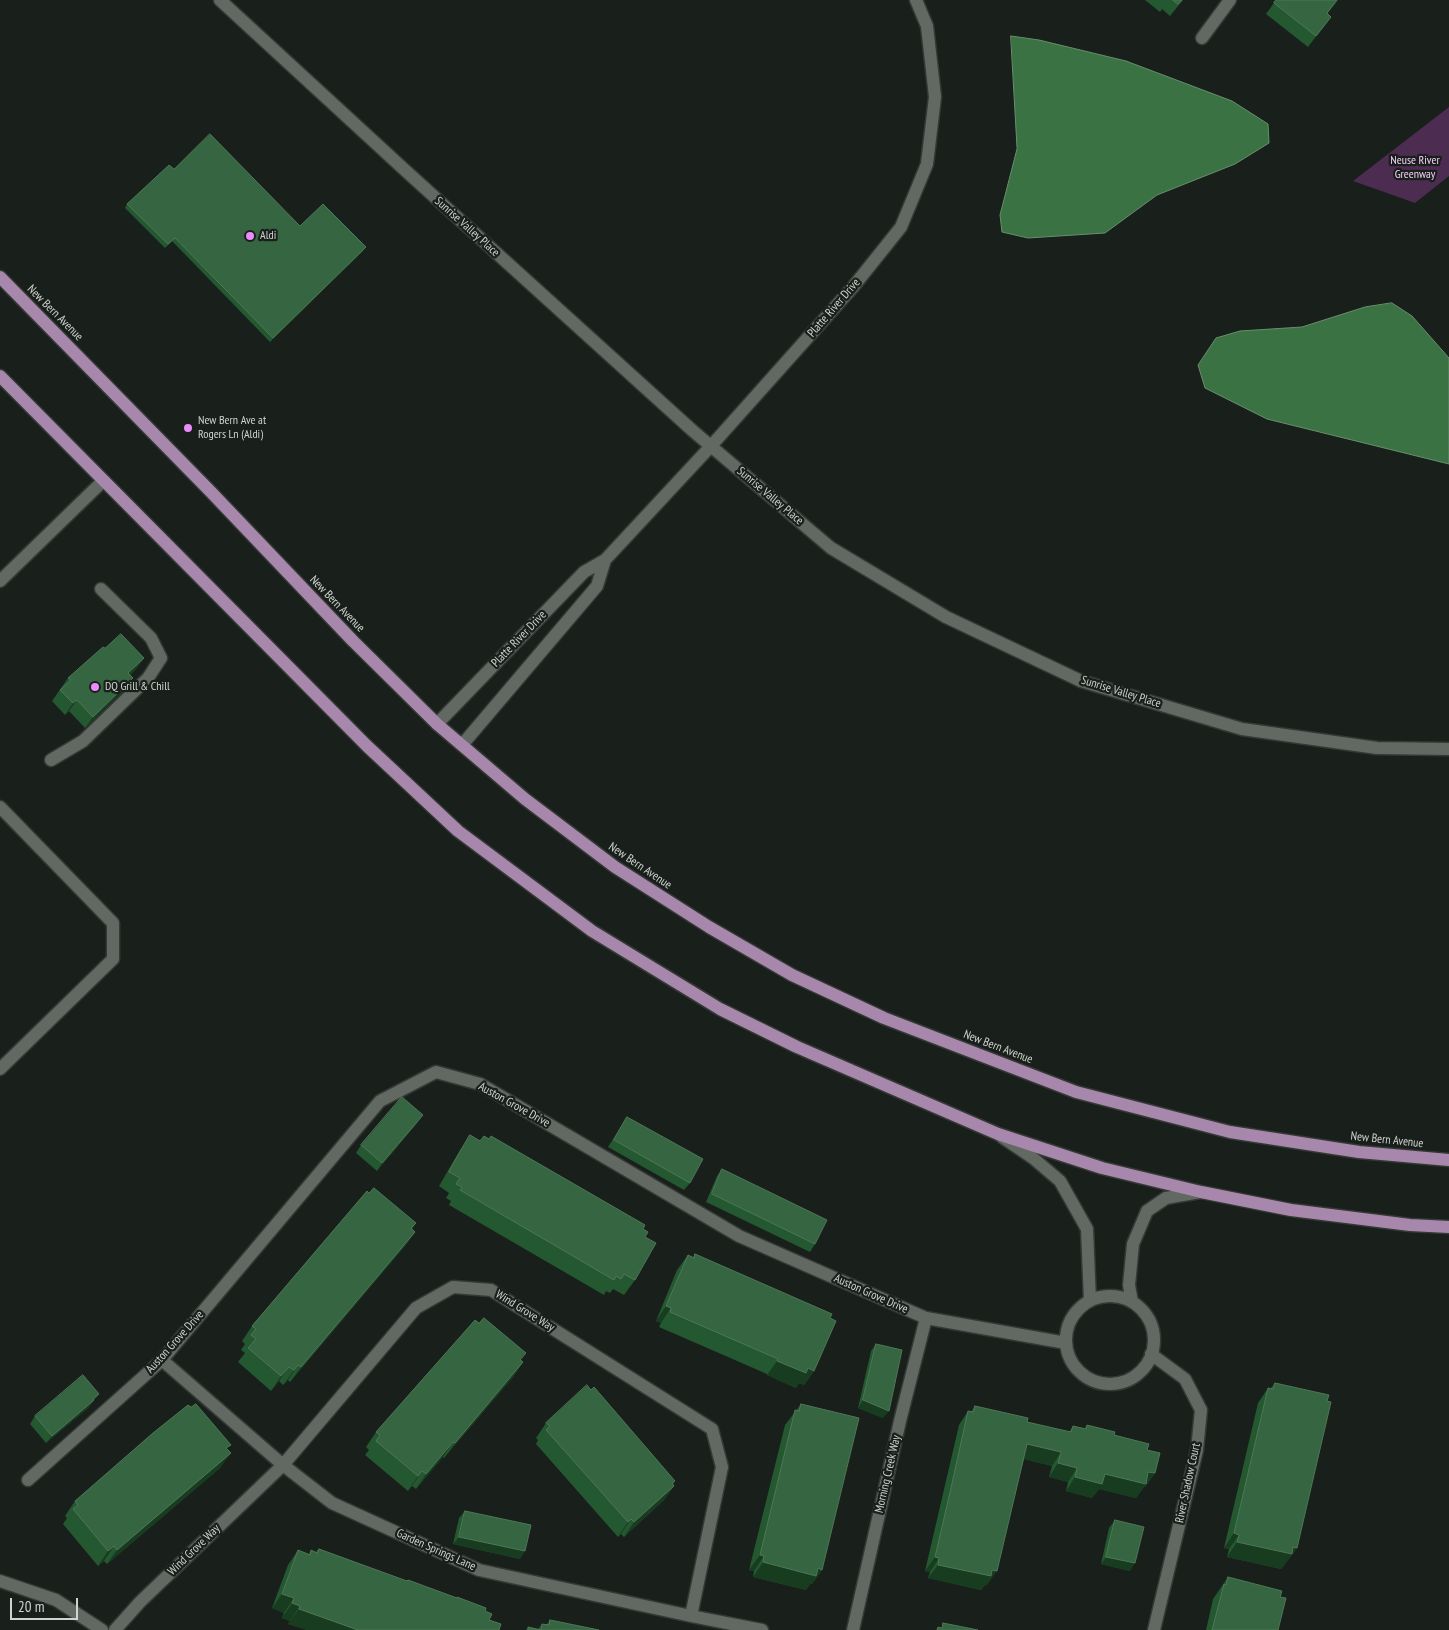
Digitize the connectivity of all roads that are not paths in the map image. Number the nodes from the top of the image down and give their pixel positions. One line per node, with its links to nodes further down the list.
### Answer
1 (220, 0): 7 (street, Sunrise Valley Place)
2 (916, 0): 7 (street, Platte River Drive)
3 (1230, 0): 4 (street)
4 (1202, 38)
5 (0, 277): 12 (main road, New Bern Avenue)
6 (0, 376): 8 (main road)
7 (711, 446): 9 (street, Platte River Drive); 14 (street, Sunrise Valley Place)
8 (103, 481): 10 (street); 18 (main road)
9 (605, 560): 12 (street, Platte River Drive); 13 (street, Platte River Drive)
10 (0, 581)
11 (101, 589): 15 (street)
12 (438, 724): 13 (main road, New Bern Avenue)
13 (462, 745): 19 (main road, New Bern Avenue)
14 (1449, 749)
15 (51, 760)
16 (0, 807): 17 (street)
17 (0, 1069)
18 (998, 1134): 20 (main road); 22 (street)
19 (1449, 1160)
20 (1201, 1192): 21 (main road); 23 (street)
21 (1449, 1227)
22 (1090, 1301): 23 (street); 25 (street)
23 (1132, 1302): 26 (street)
24 (926, 1318): 25 (street, Auston Grove Drive); 27 (street, Auston Grove Drive); 35 (street, Morning Creek Way)
25 (1066, 1343): 26 (street)
26 (1151, 1354): 36 (street, River Shadow Court)
27 (162, 1360): 28 (street, Garden Springs Lane); 29 (street, Auston Grove Drive)
28 (284, 1466): 31 (street, Garden Springs Lane); 31 (street, Wind Grove Way); 33 (street, Wind Grove Way)
29 (28, 1480)
30 (0, 1582): 32 (street)
31 (691, 1616): 34 (street, Garden Springs Lane)
32 (102, 1630)
33 (115, 1630)
34 (762, 1630)
35 (853, 1630)
36 (1154, 1630)

